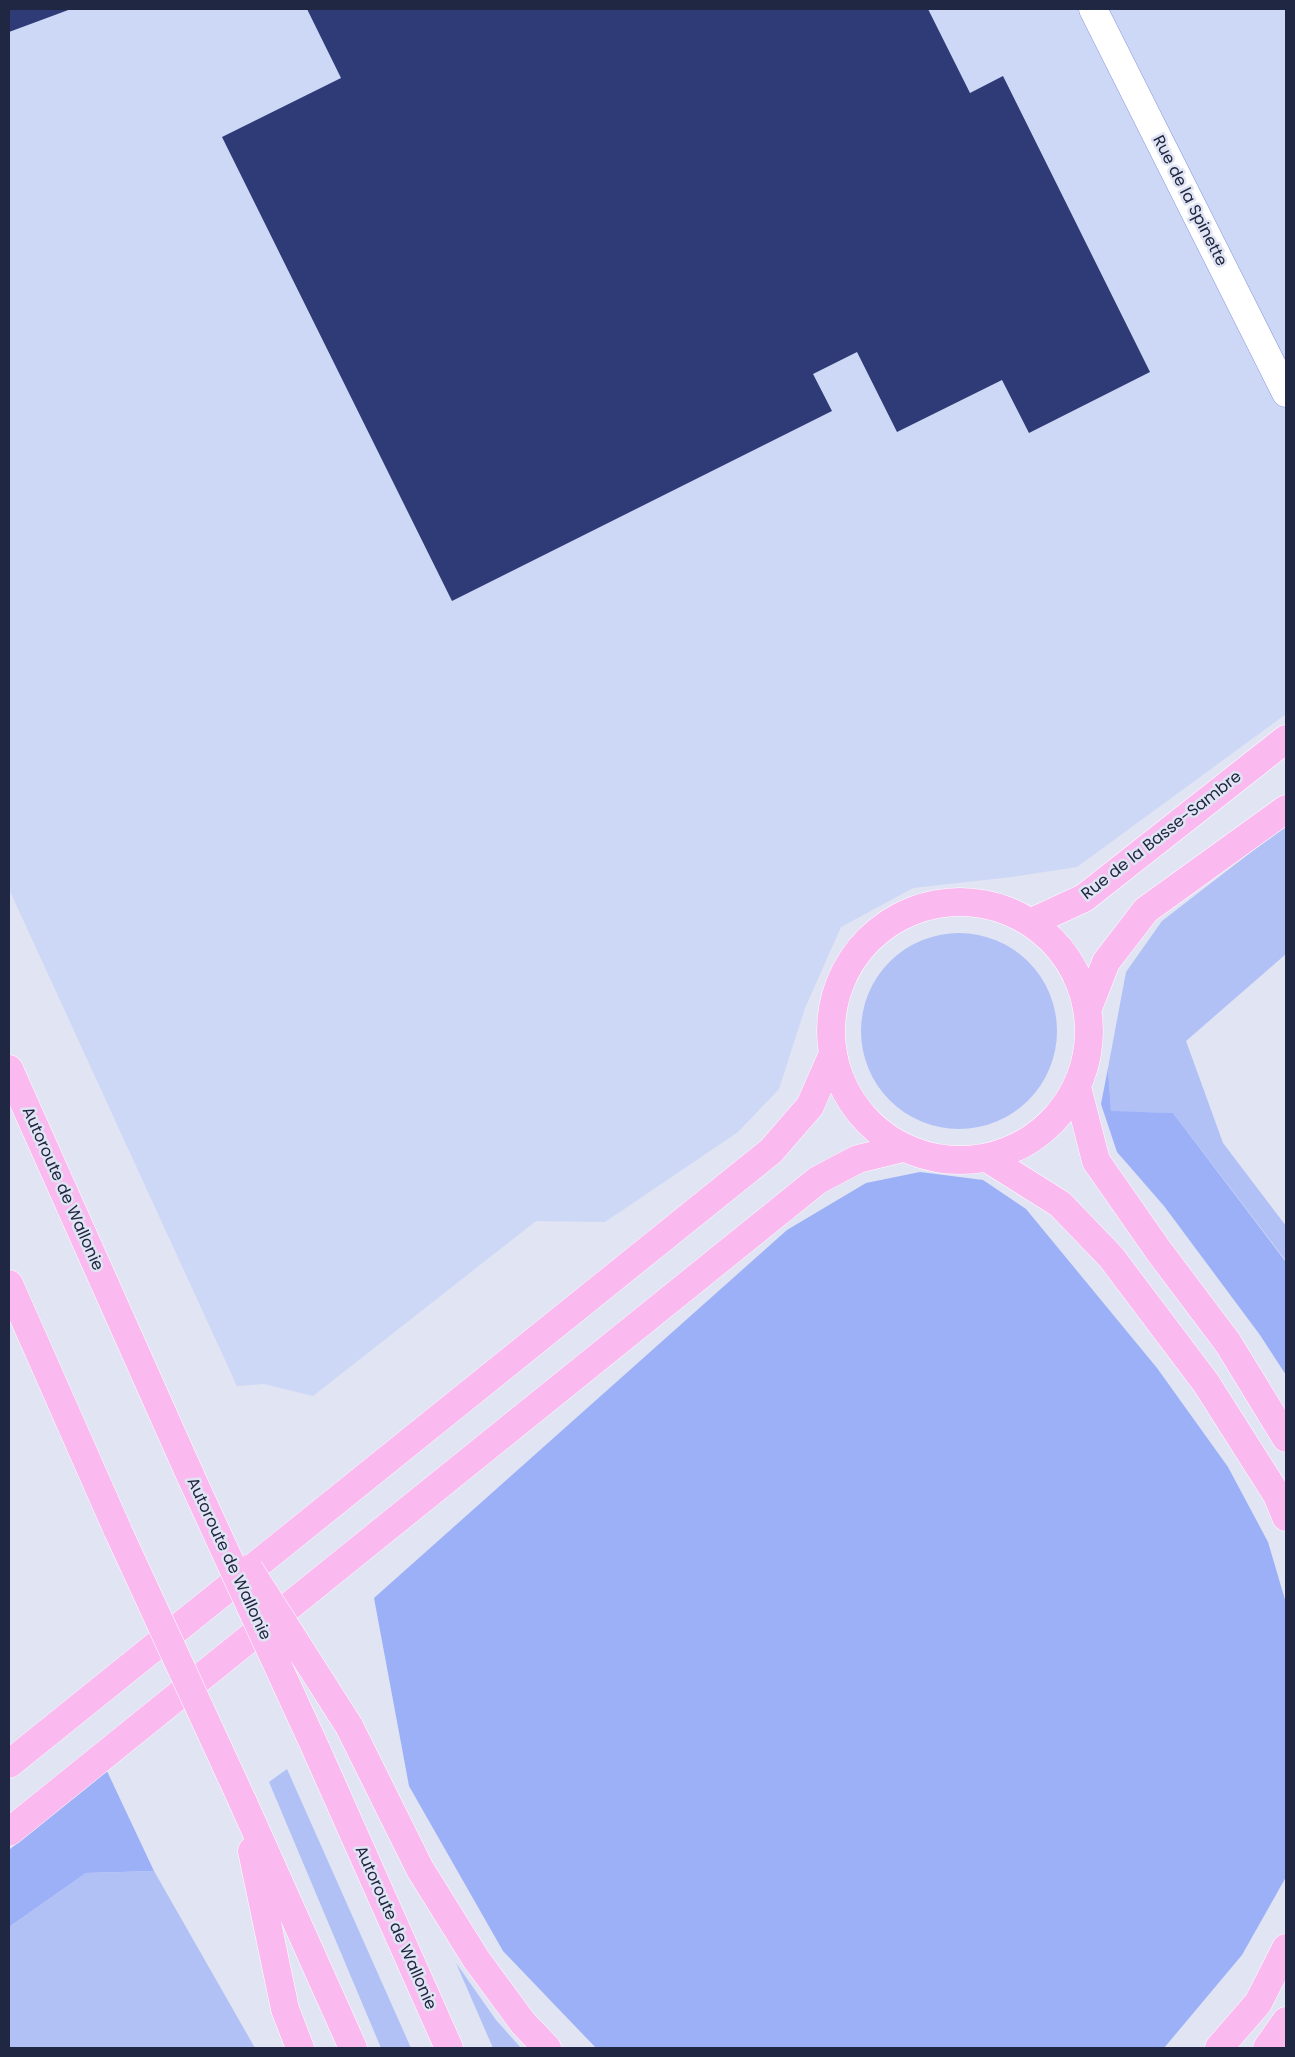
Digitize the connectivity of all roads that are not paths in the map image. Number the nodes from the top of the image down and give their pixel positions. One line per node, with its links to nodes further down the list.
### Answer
1 (1093, 9): 2 (street, Rue de la Spinette)
2 (1286, 393)
3 (1286, 739): 7 (highway, Rue de la Basse-Sambre)
4 (1286, 790): 6 (highway)
5 (1286, 809): 6 (highway)
6 (1146, 910): 8 (highway)
7 (1032, 922): 8 (highway); 9 (highway)
8 (1088, 1008): 11 (highway)
9 (832, 1056): 12 (highway); 18 (highway)
10 (9, 1069): 16 (highway, Autoroute de Wallonie)
11 (1077, 1086): 13 (highway); 15 (highway)
12 (902, 1148): 13 (highway); 20 (highway)
13 (987, 1158): 17 (highway)
14 (9, 1284): 19 (highway, bridge)
15 (1286, 1438)
16 (191, 1477): 25 (highway, Autoroute de Wallonie, bridge); 26 (highway, bridge)
17 (1286, 1517)
18 (9, 1764)
19 (242, 1800): 23 (highway); 24 (highway)
20 (9, 1832)
21 (1286, 1948): 27 (highway)
22 (1286, 2021): 28 (highway)
23 (300, 2048)
24 (353, 2048)
25 (449, 2048)
26 (547, 2048)
27 (1219, 2048)
28 (1267, 2048)

